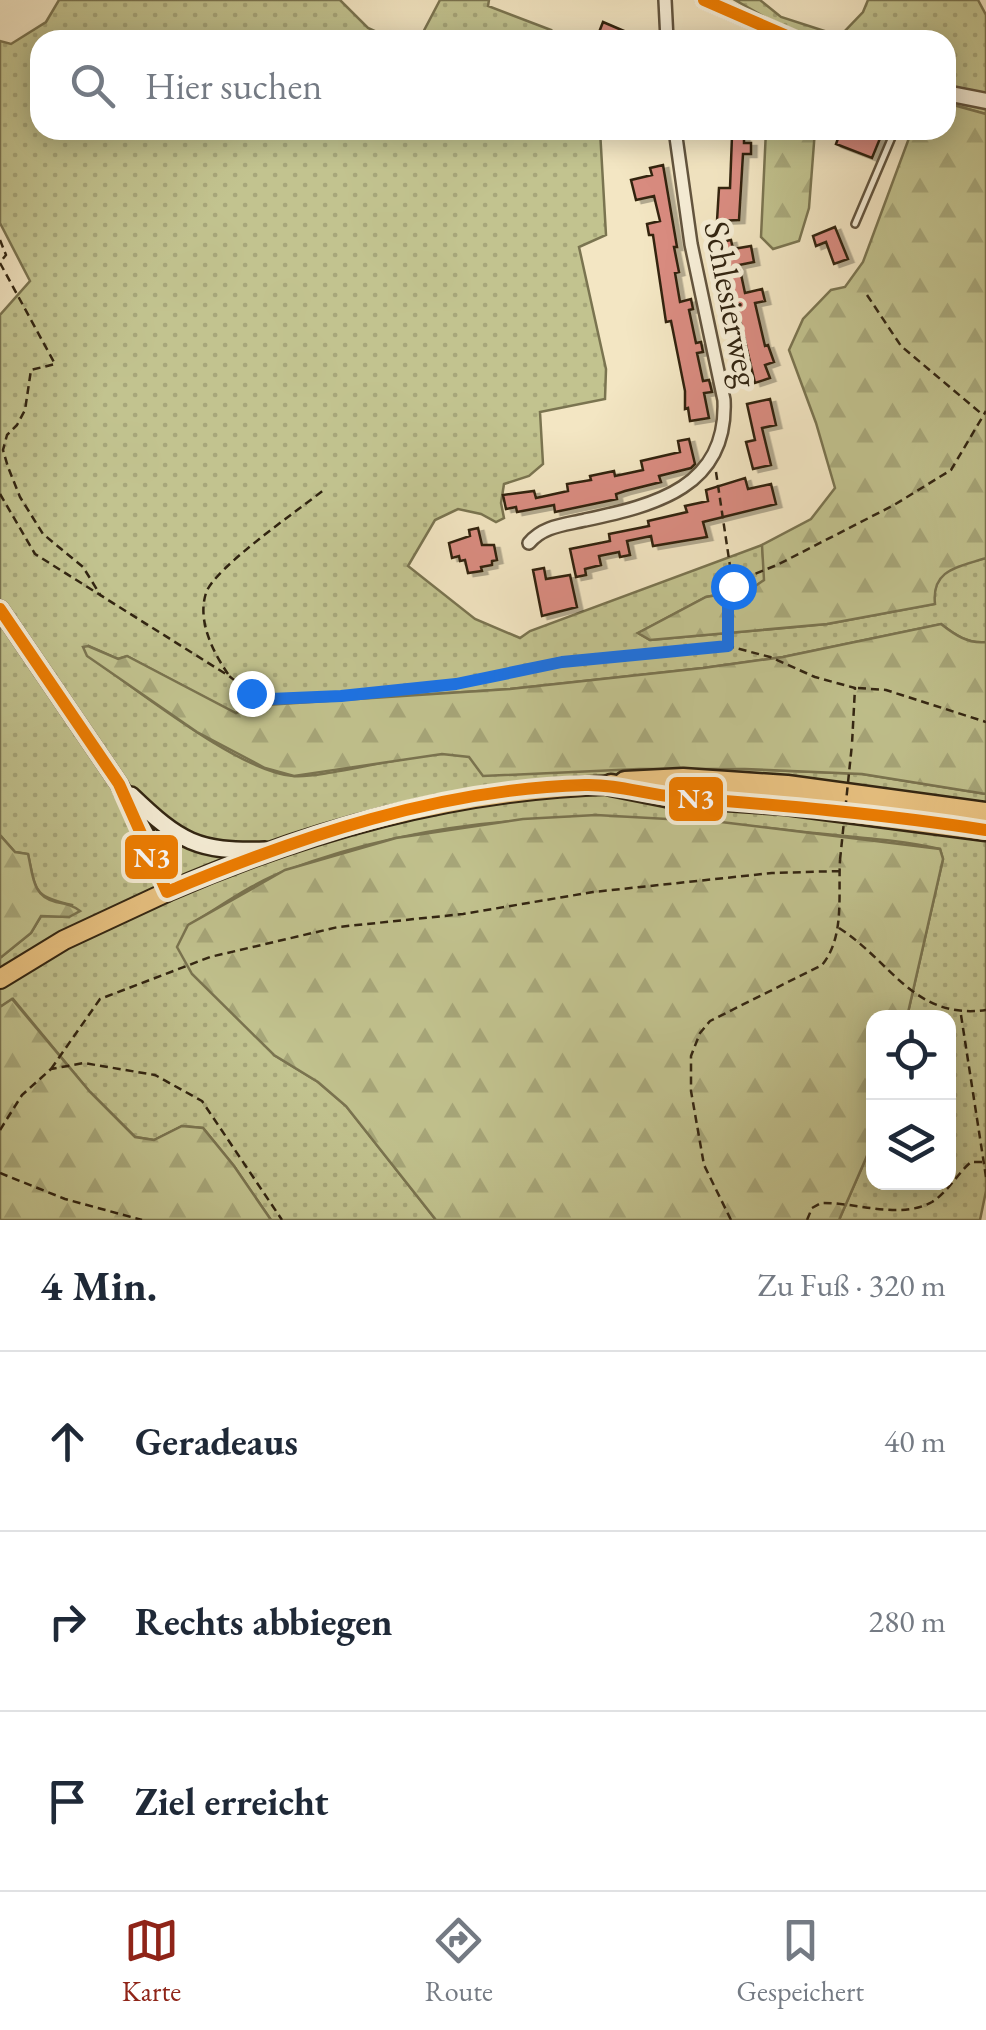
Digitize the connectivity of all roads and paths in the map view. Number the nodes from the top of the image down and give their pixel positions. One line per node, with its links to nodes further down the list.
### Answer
1 (665, 0): 3 (street)
2 (704, 0): 4 (street)
3 (666, 30)
4 (773, 30)
5 (956, 95): 6 (street)
6 (986, 101)
7 (676, 140): 14 (street, Schlesierweg)
8 (890, 140): 9 (lane)
9 (855, 224)
10 (0, 240): 11 (path)
11 (0, 262): 19 (path)
12 (867, 295): 13 (path)
13 (985, 413): 18 (path)
14 (712, 461): 17 (street); 18 (path)
15 (324, 489): 22 (path)
16 (0, 494): 19 (path)
17 (529, 544)
18 (733, 586): 21 (path)
19 (102, 598): 22 (path)
20 (0, 609): 25 (main road)
21 (728, 646): 22 (path); 23 (path)
22 (229, 676)
23 (855, 688): 24 (path); 30 (path, bridge)
24 (986, 722)
25 (120, 784): 29 (main road); 31 (main road)
26 (611, 785): 27 (highway); 28 (highway); 29 (main road)
27 (986, 812)
28 (986, 830)
29 (274, 850): 31 (main road)
30 (840, 871): 32 (path); 36 (path)
31 (171, 890): 33 (main road)
32 (838, 928): 35 (path); 43 (path)
33 (0, 979)
34 (986, 1010): 35 (path)
35 (960, 1014): 38 (path)
36 (52, 1069): 37 (path); 42 (path)
37 (0, 1130)
38 (984, 1161): 40 (path); 44 (path)
39 (0, 1173): 41 (path)
40 (986, 1177)
41 (142, 1220)
42 (282, 1220)
43 (731, 1220)
44 (808, 1220)

